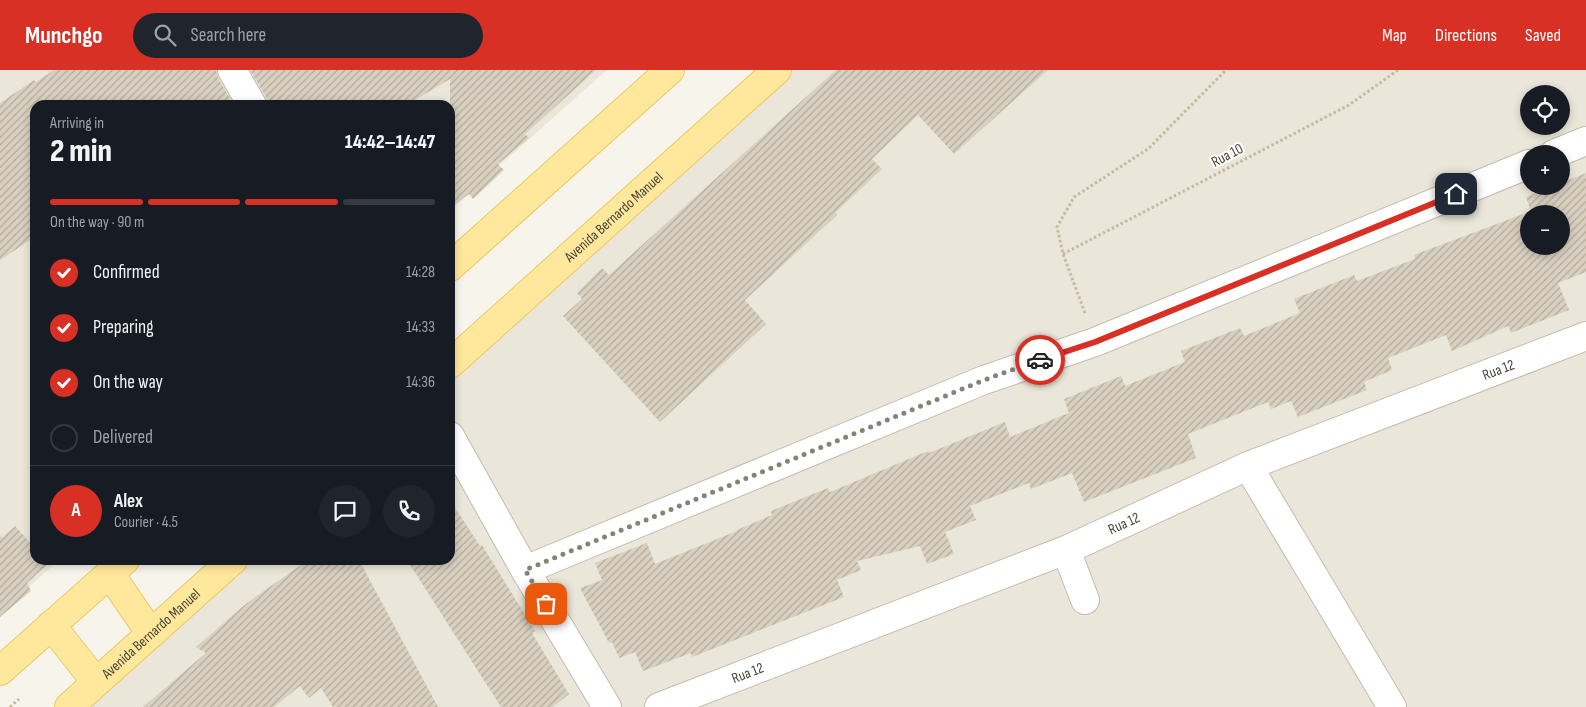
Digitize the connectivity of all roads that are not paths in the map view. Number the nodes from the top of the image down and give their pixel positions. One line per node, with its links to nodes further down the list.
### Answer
1 (232, 70): 4 (street)
2 (670, 70): 8 (main road)
3 (778, 70): 10 (main road, Avenida Bernardo Manuel)
4 (249, 100)
5 (1586, 141): 6 (street)
6 (1570, 148)
7 (1520, 168): 16 (street)
8 (455, 263)
9 (1586, 336): 12 (street, Rua 12)
10 (455, 360)
11 (455, 445): 16 (street)
12 (1248, 466): 13 (street, Rua 12); 25 (street)
13 (1066, 550): 17 (street); 22 (street, Rua 12)
14 (227, 565): 19 (main road, Avenida Bernardo Manuel)
15 (117, 567): 18 (main road); 19 (main road)
16 (525, 570): 24 (street)
17 (1085, 600)
18 (51, 625): 20 (main road); 21 (main road)
19 (151, 634): 21 (main road, Avenida Bernardo Manuel)
20 (0, 671)
21 (96, 682): 23 (main road, Avenida Bernardo Manuel)
22 (669, 705)
23 (69, 707)
24 (607, 707)
25 (1392, 707)

